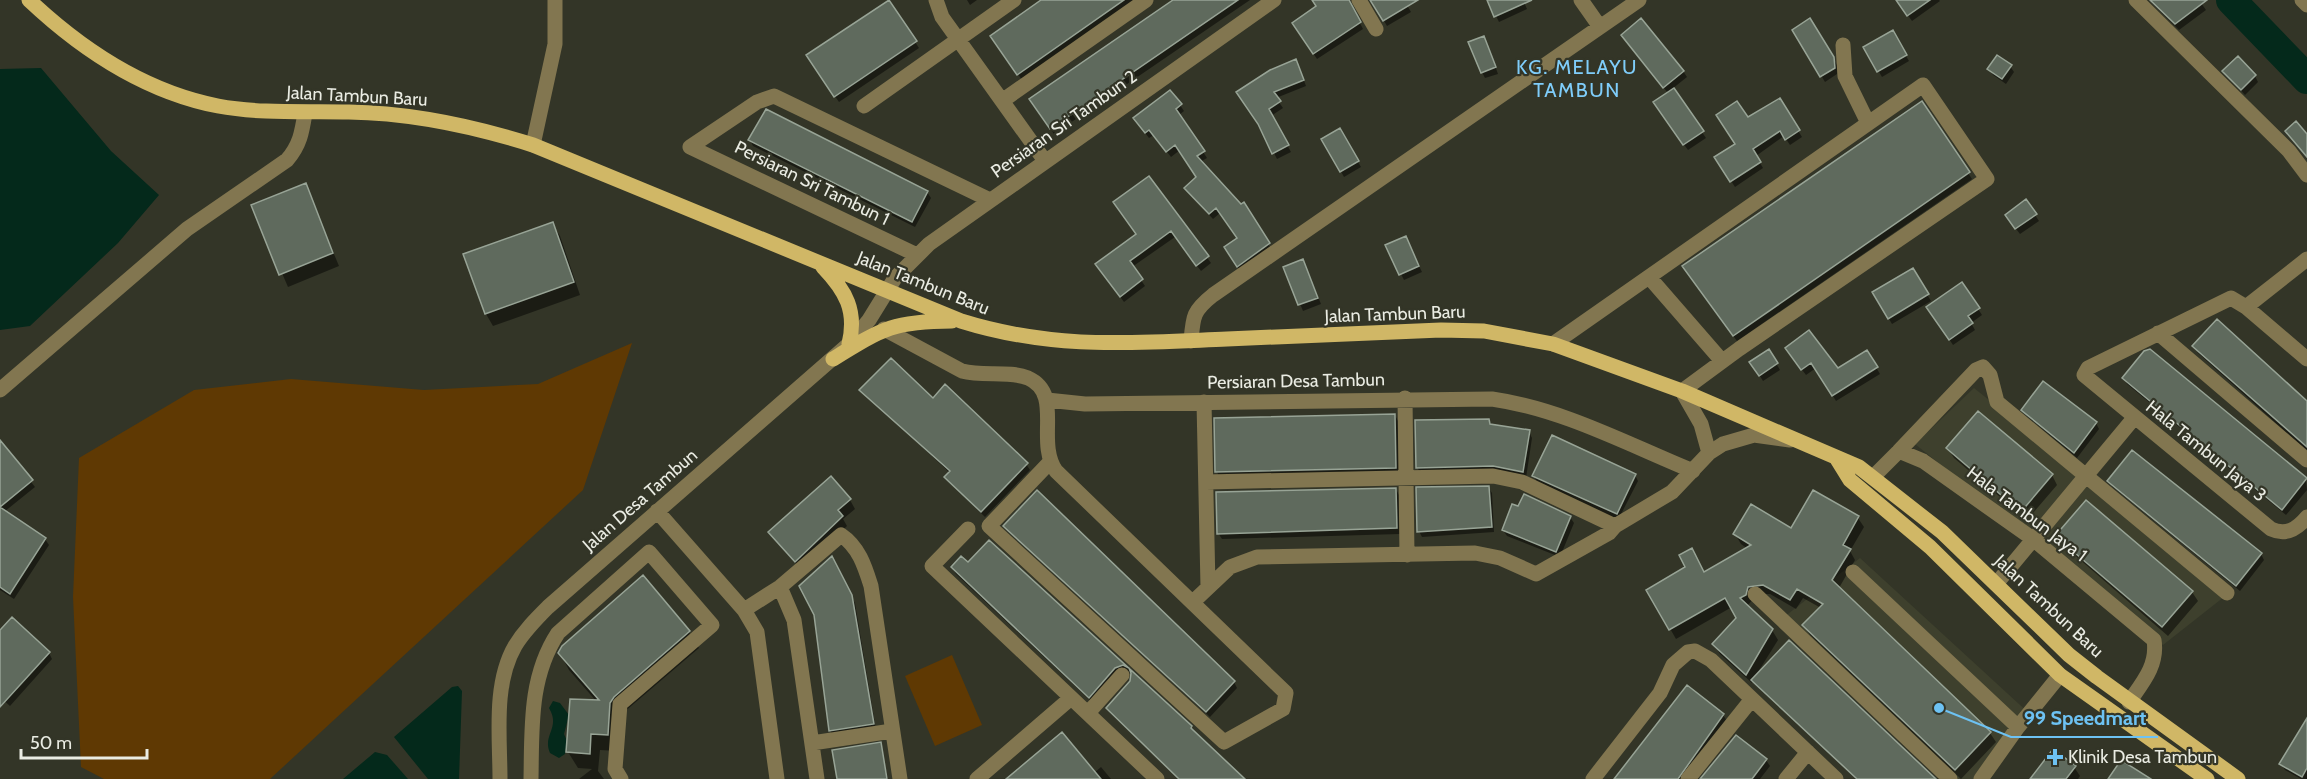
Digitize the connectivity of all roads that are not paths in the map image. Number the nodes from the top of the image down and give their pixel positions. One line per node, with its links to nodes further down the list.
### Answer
1 (29, 0): 19 (main road, Jalan Tambun Baru)
2 (555, 0): 21 (street)
3 (936, 0): 15 (street)
4 (1014, 0): 15 (street)
5 (1146, 0): 17 (street)
6 (1274, 0): 22 (street, Persiaran Sri Tambun 2)
7 (1359, 0): 14 (street)
8 (1581, 0): 13 (street)
9 (1639, 0): 13 (street)
10 (2136, 0): 23 (street)
11 (2302, 0): 12 (street)
12 (2307, 5)
13 (1600, 27): 34 (street)
14 (1376, 29)
15 (958, 39): 17 (street); 18 (street)
16 (1843, 45): 20 (street)
17 (1002, 101): 22 (street)
18 (864, 106)
19 (305, 113): 21 (main road, Jalan Tambun Baru); 40 (street)
20 (1868, 123): 28 (street); 39 (street)
21 (533, 145): 27 (main road, Jalan Tambun Baru)
22 (1045, 161): 24 (street, Persiaran Sri Tambun 2)
23 (2307, 175)
24 (990, 200): 25 (street, Persiaran Sri Tambun 2); 25 (street, Persiaran Sri Tambun 1)
25 (917, 255): 29 (street, Persiaran Sri Tambun 2)
26 (2307, 259): 30 (street)
27 (818, 262): 29 (main road, Jalan Tambun Baru); 35 (main road)
28 (1648, 277): 36 (street); 39 (street)
29 (886, 290): 31 (main road, Jalan Tambun Baru); 35 (street, Jalan Desa Tambun)
30 (2246, 307): 33 (street); 38 (street)
31 (961, 321): 32 (main road); 34 (main road, Jalan Tambun Baru)
32 (884, 329): 37 (main road); 43 (street)
33 (2158, 333): 45 (street, Hala Tambun Jaya 3); 50 (street)
34 (1191, 341): 36 (main road, Jalan Tambun Baru)
35 (849, 344): 37 (street, Jalan Desa Tambun)
36 (1553, 344): 41 (main road, Jalan Tambun Baru)
37 (833, 359): 57 (street, Jalan Desa Tambun)
38 (2307, 359)
39 (1722, 361): 41 (street)
40 (0, 390)
41 (1682, 392): 46 (main road, Jalan Tambun Baru); 48 (street)
42 (1405, 398): 44 (street, Persiaran Desa Tambun); 52 (street, Persiaran Desa Tambun); 55 (street)
43 (1047, 400): 44 (street, Persiaran Desa Tambun); 51 (street)
44 (1204, 402): 56 (street)
45 (2134, 418): 54 (street); 58 (street, Hala Tambun Jaya 3)
46 (1803, 443): 48 (street); 49 (main road, Jalan Tambun Baru)
47 (1899, 451): 53 (street); 54 (street); 61 (street, Hala Tambun Jaya 1)
48 (1709, 453): 52 (street)
49 (1837, 459): 53 (main road, Jalan Tambun Baru); 63 (main road, Jalan Tambun Baru)
50 (2307, 460)
51 (1050, 462): 70 (street); 70 (street)
52 (1692, 471): 59 (street)
53 (1874, 476): 65 (main road, Jalan Tambun Baru)
54 (2085, 477): 61 (street); 68 (street)
55 (1406, 478): 56 (street); 59 (street); 62 (street)
56 (1206, 482): 67 (street)
57 (657, 511): 71 (street); 84 (street, Jalan Desa Tambun)
58 (2307, 517)
59 (1615, 526): 62 (street)
60 (968, 529): 76 (street)
61 (2032, 539): 65 (street); 78 (street, Hala Tambun Jaya 1)
62 (1407, 555): 67 (street)
63 (1955, 571): 65 (main road); 72 (main road, Jalan Tambun Baru)
64 (1853, 572): 80 (street)
65 (1996, 584): 72 (main road); 75 (main road, Jalan Tambun Baru)
66 (780, 587): 71 (street); 81 (street); 82 (street)
67 (1208, 587): 70 (street)
68 (2227, 593)
69 (1755, 594): 96 (street)
70 (1194, 601)
71 (744, 610): 87 (street)
72 (2010, 624): 74 (main road, Jalan Tambun Baru)
73 (1122, 675): 79 (street)
74 (2060, 675): 75 (main road); 80 (street); 98 (main road, Jalan Tambun Baru)
75 (2097, 678): 78 (main road, Jalan Tambun Baru)
76 (1071, 698): 79 (street); 90 (street)
77 (1752, 699): 83 (street); 92 (street); 93 (street)
78 (2129, 702): 99 (main road, Jalan Tambun Baru)
79 (1088, 713): 91 (street)
80 (2018, 727): 97 (street)
81 (892, 731): 82 (street); 89 (street)
82 (812, 743): 88 (street)
83 (1808, 752): 94 (street); 95 (street)
84 (500, 779)
85 (531, 779): 86 (street)
86 (621, 779)
87 (777, 779)
88 (818, 779)
89 (900, 779)
90 (977, 779)
91 (1157, 779)
92 (1593, 779)
93 (1688, 779)
94 (1786, 779)
95 (1836, 779)
96 (1950, 779)
97 (1981, 779)
98 (2207, 779)
99 (2238, 779)

